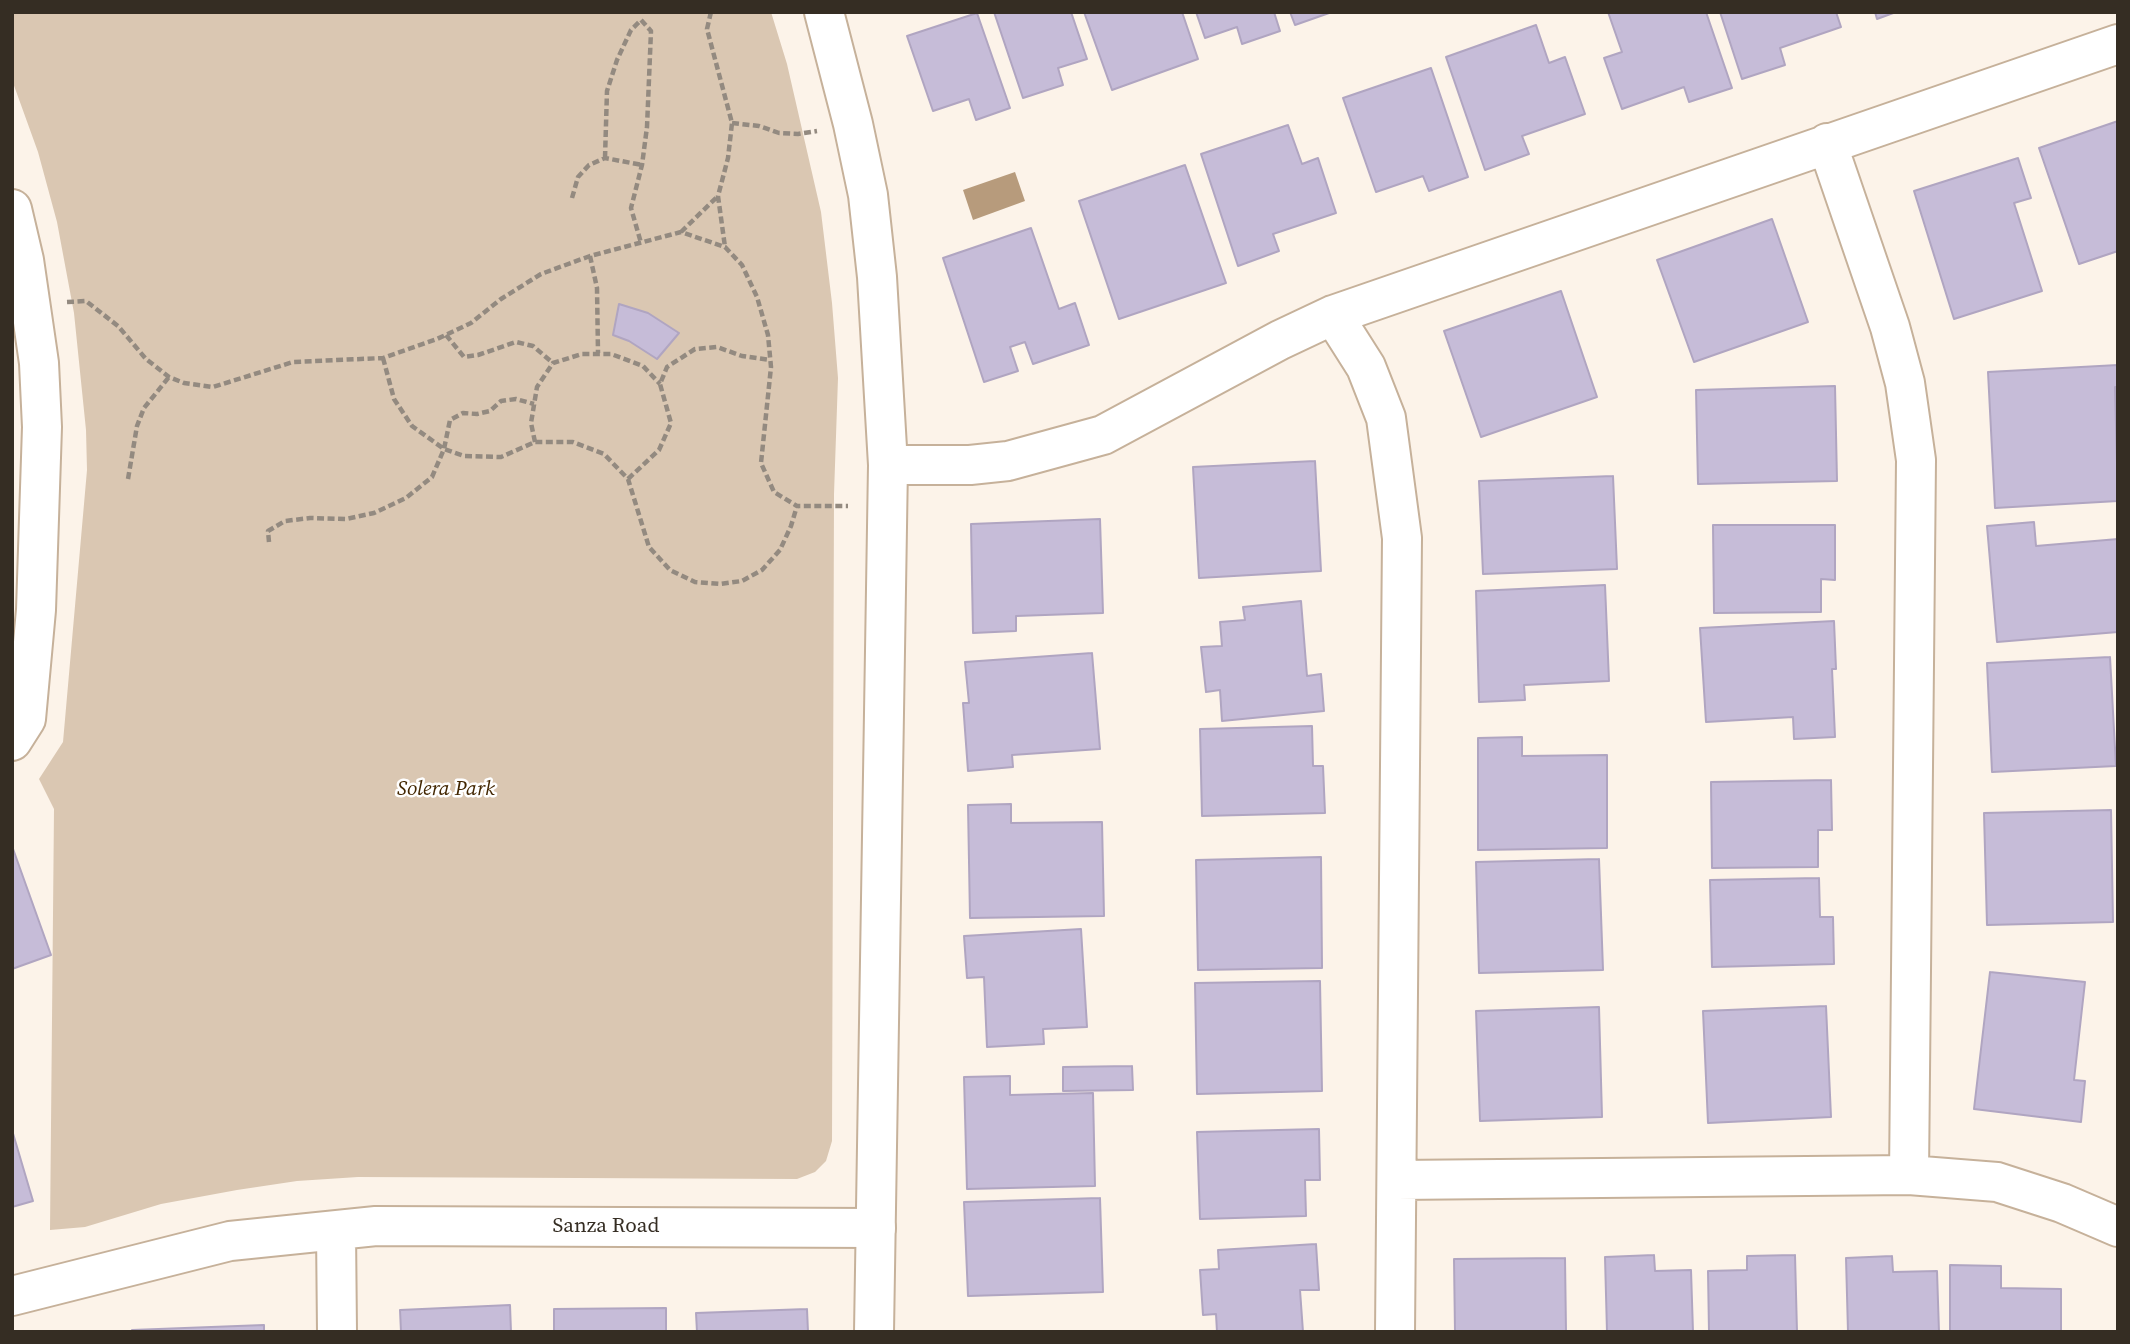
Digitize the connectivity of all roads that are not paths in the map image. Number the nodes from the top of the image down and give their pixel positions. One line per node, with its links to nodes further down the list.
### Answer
1 (824, 12): 7 (street)
2 (2118, 44): 3 (street)
3 (1827, 144): 6 (street); 9 (street)
4 (12, 209): 5 (street)
5 (18, 262): 8 (street)
6 (1333, 315): 7 (street); 10 (street)
7 (888, 465): 12 (street)
8 (12, 741)
9 (1909, 1175): 10 (street); 11 (street)
10 (1396, 1180): 17 (street)
11 (2118, 1227)
12 (876, 1228): 13 (street, Sanza Road); 16 (street)
13 (337, 1231): 14 (street, Sanza Road); 15 (street)
14 (12, 1296)
15 (337, 1332)
16 (874, 1332)
17 (1395, 1332)

